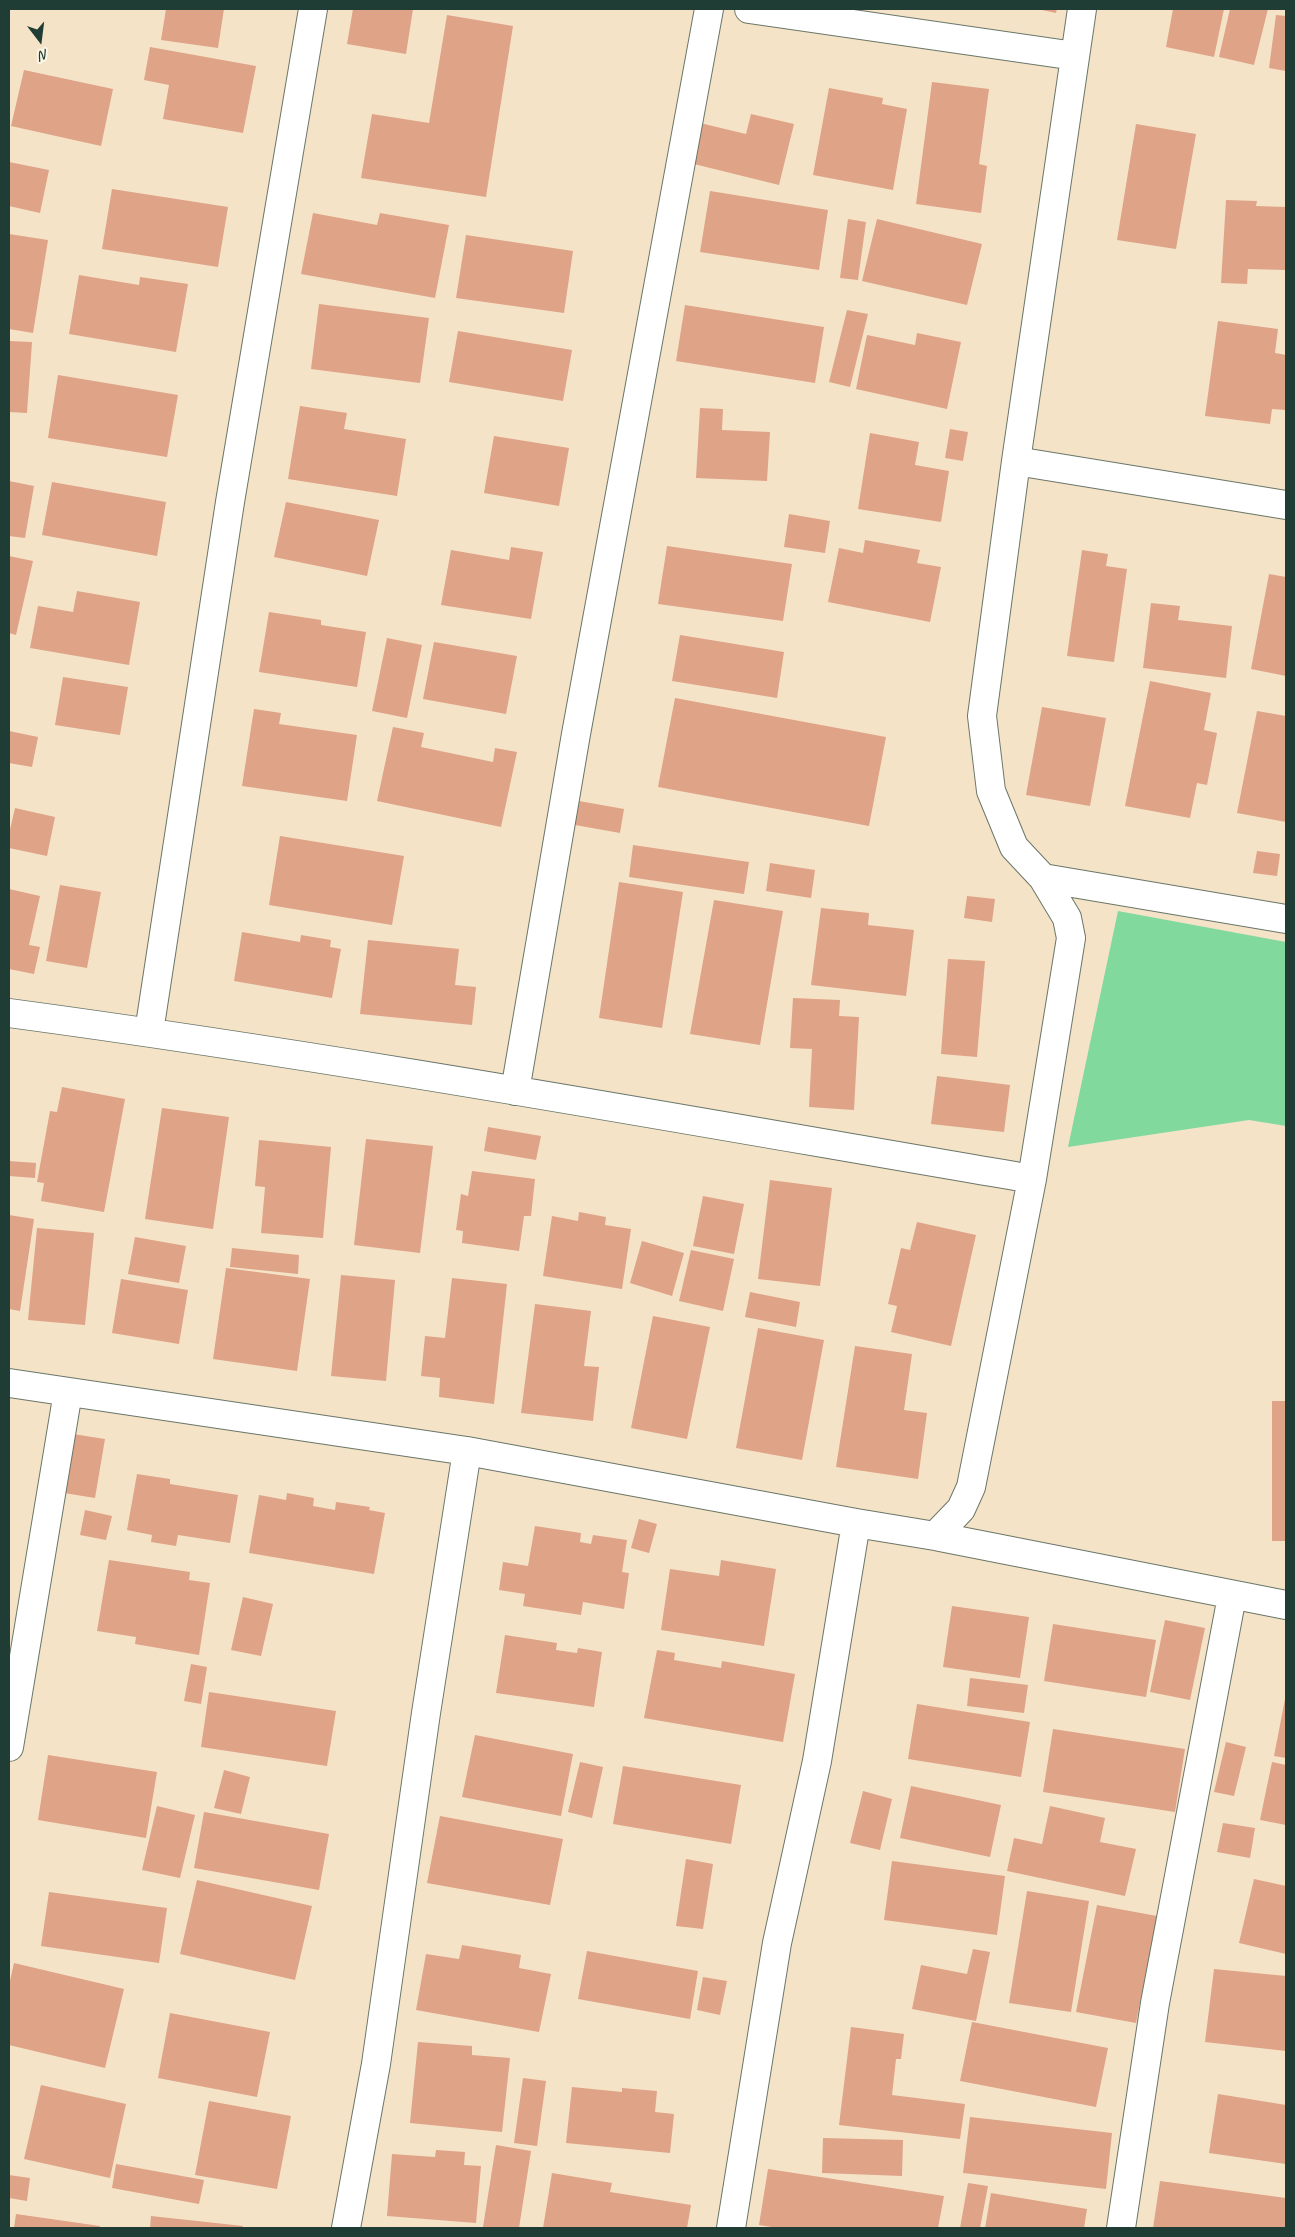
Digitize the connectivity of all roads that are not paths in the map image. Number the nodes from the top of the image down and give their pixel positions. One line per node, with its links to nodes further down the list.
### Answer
1 (313, 9): 11 (street)
2 (706, 9): 12 (street)
3 (750, 9): 5 (street)
4 (1082, 9): 5 (street)
5 (1075, 56): 6 (street)
6 (1016, 461): 7 (street); 8 (street)
7 (1286, 505)
8 (1043, 878): 9 (street); 13 (street)
9 (1286, 918)
10 (9, 1013): 11 (street)
11 (149, 1032): 12 (street)
12 (515, 1090): 13 (street)
13 (1032, 1179): 18 (street)
14 (9, 1383): 15 (street)
15 (68, 1392): 16 (street); 21 (street)
16 (468, 1451): 17 (street); 22 (street)
17 (856, 1523): 18 (street); 23 (street)
18 (935, 1536): 19 (street)
19 (1232, 1596): 20 (street); 24 (street)
20 (1286, 1605)
21 (9, 1747)
22 (346, 2228)
23 (731, 2228)
24 (1120, 2228)

